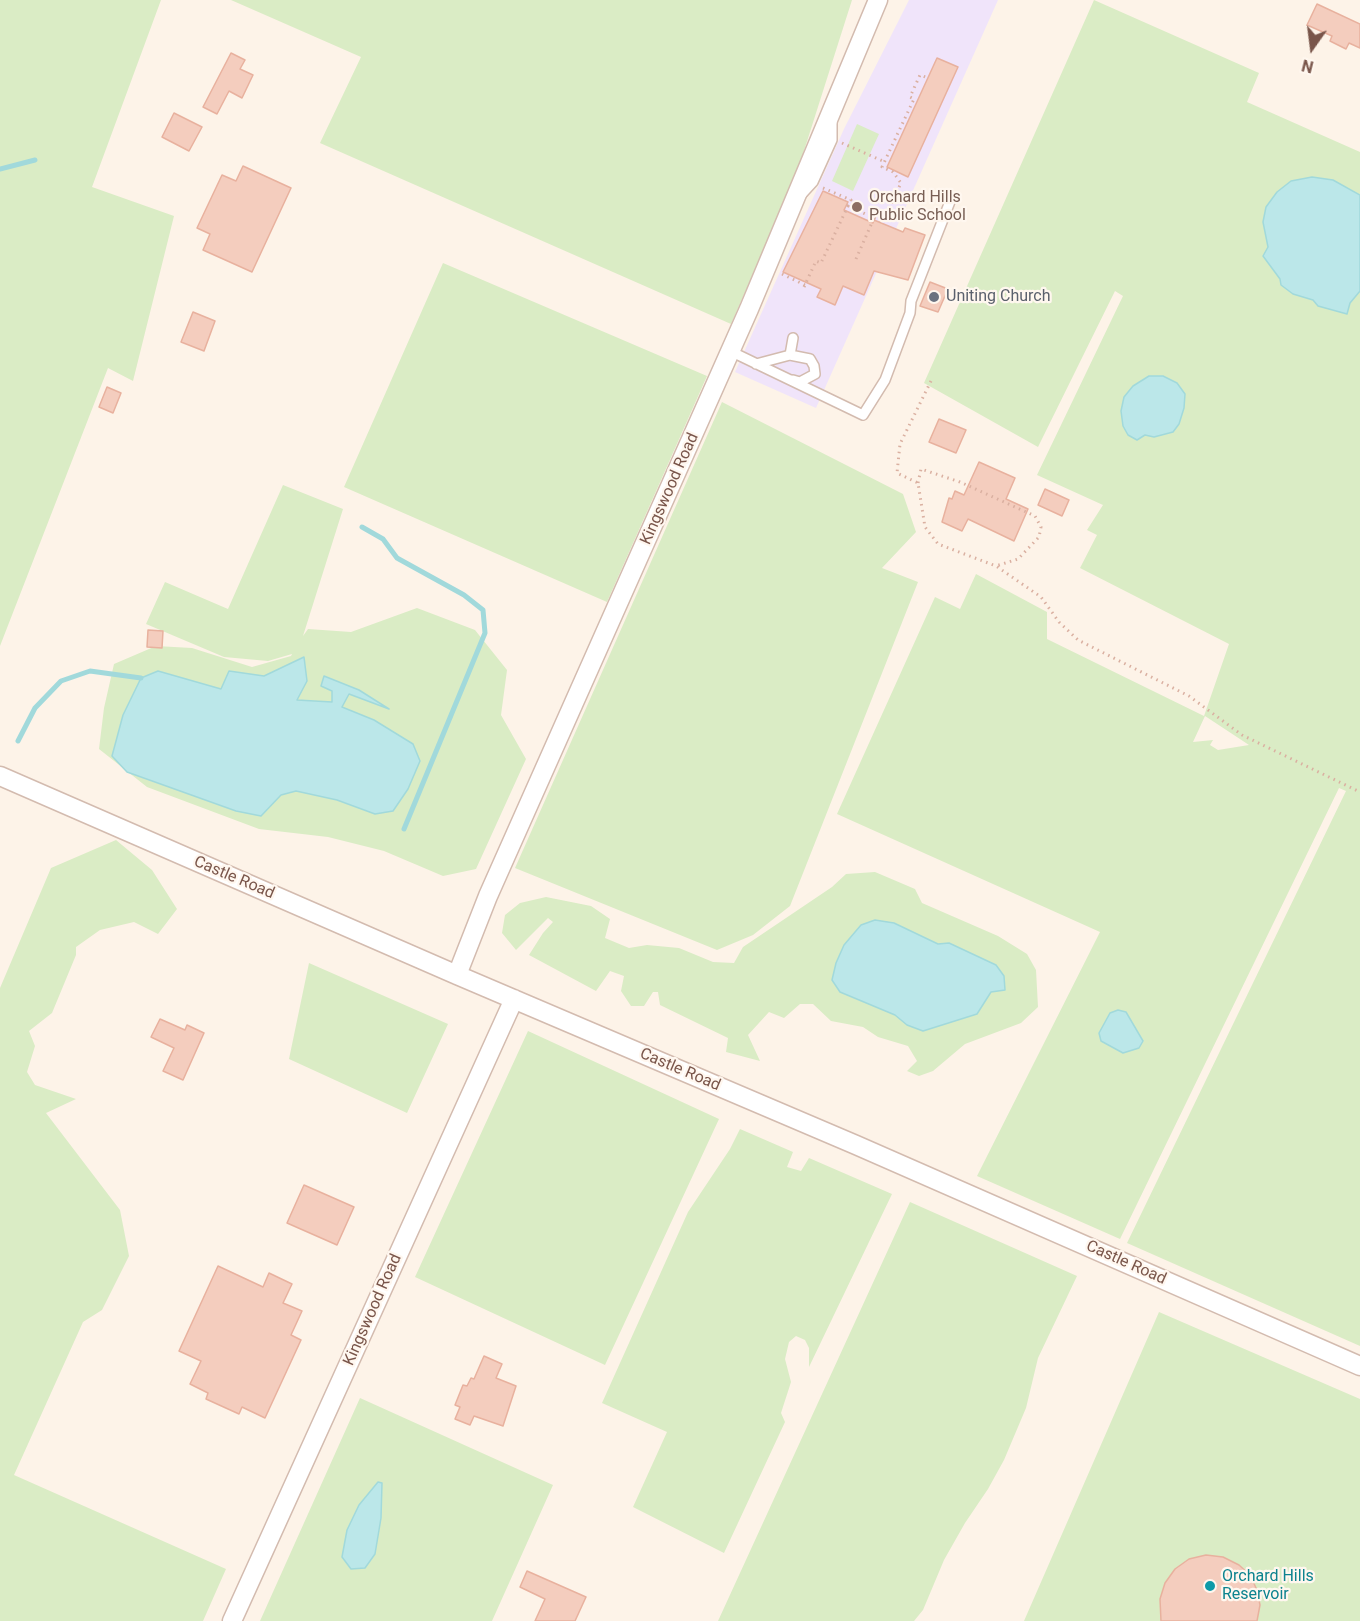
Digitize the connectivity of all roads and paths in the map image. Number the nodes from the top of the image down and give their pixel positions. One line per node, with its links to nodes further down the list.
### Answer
1 (878, 0): 12 (street, Kingswood Road)
2 (928, 78): 4 (path)
3 (838, 141): 4 (path)
4 (885, 162): 8 (path)
5 (822, 187): 7 (path)
6 (951, 199): 15 (lane)
7 (848, 206): 8 (path); 10 (path)
8 (874, 218): 9 (path)
9 (856, 259)
10 (779, 273)
11 (793, 338): 13 (lane)
12 (730, 351): 14 (lane); 21 (street, Kingswood Road)
13 (790, 355): 14 (lane); 15 (lane)
14 (756, 364): 15 (lane)
15 (784, 377)
16 (931, 381): 17 (path)
17 (918, 483): 18 (path); 18 (path)
18 (996, 566): 20 (path)
19 (0, 776): 21 (street, Castle Road)
20 (1360, 792)
21 (457, 975): 22 (street, Castle Road)
22 (514, 999): 23 (street, Castle Road); 24 (street, Kingswood Road)
23 (1360, 1366)
24 (232, 1621)

